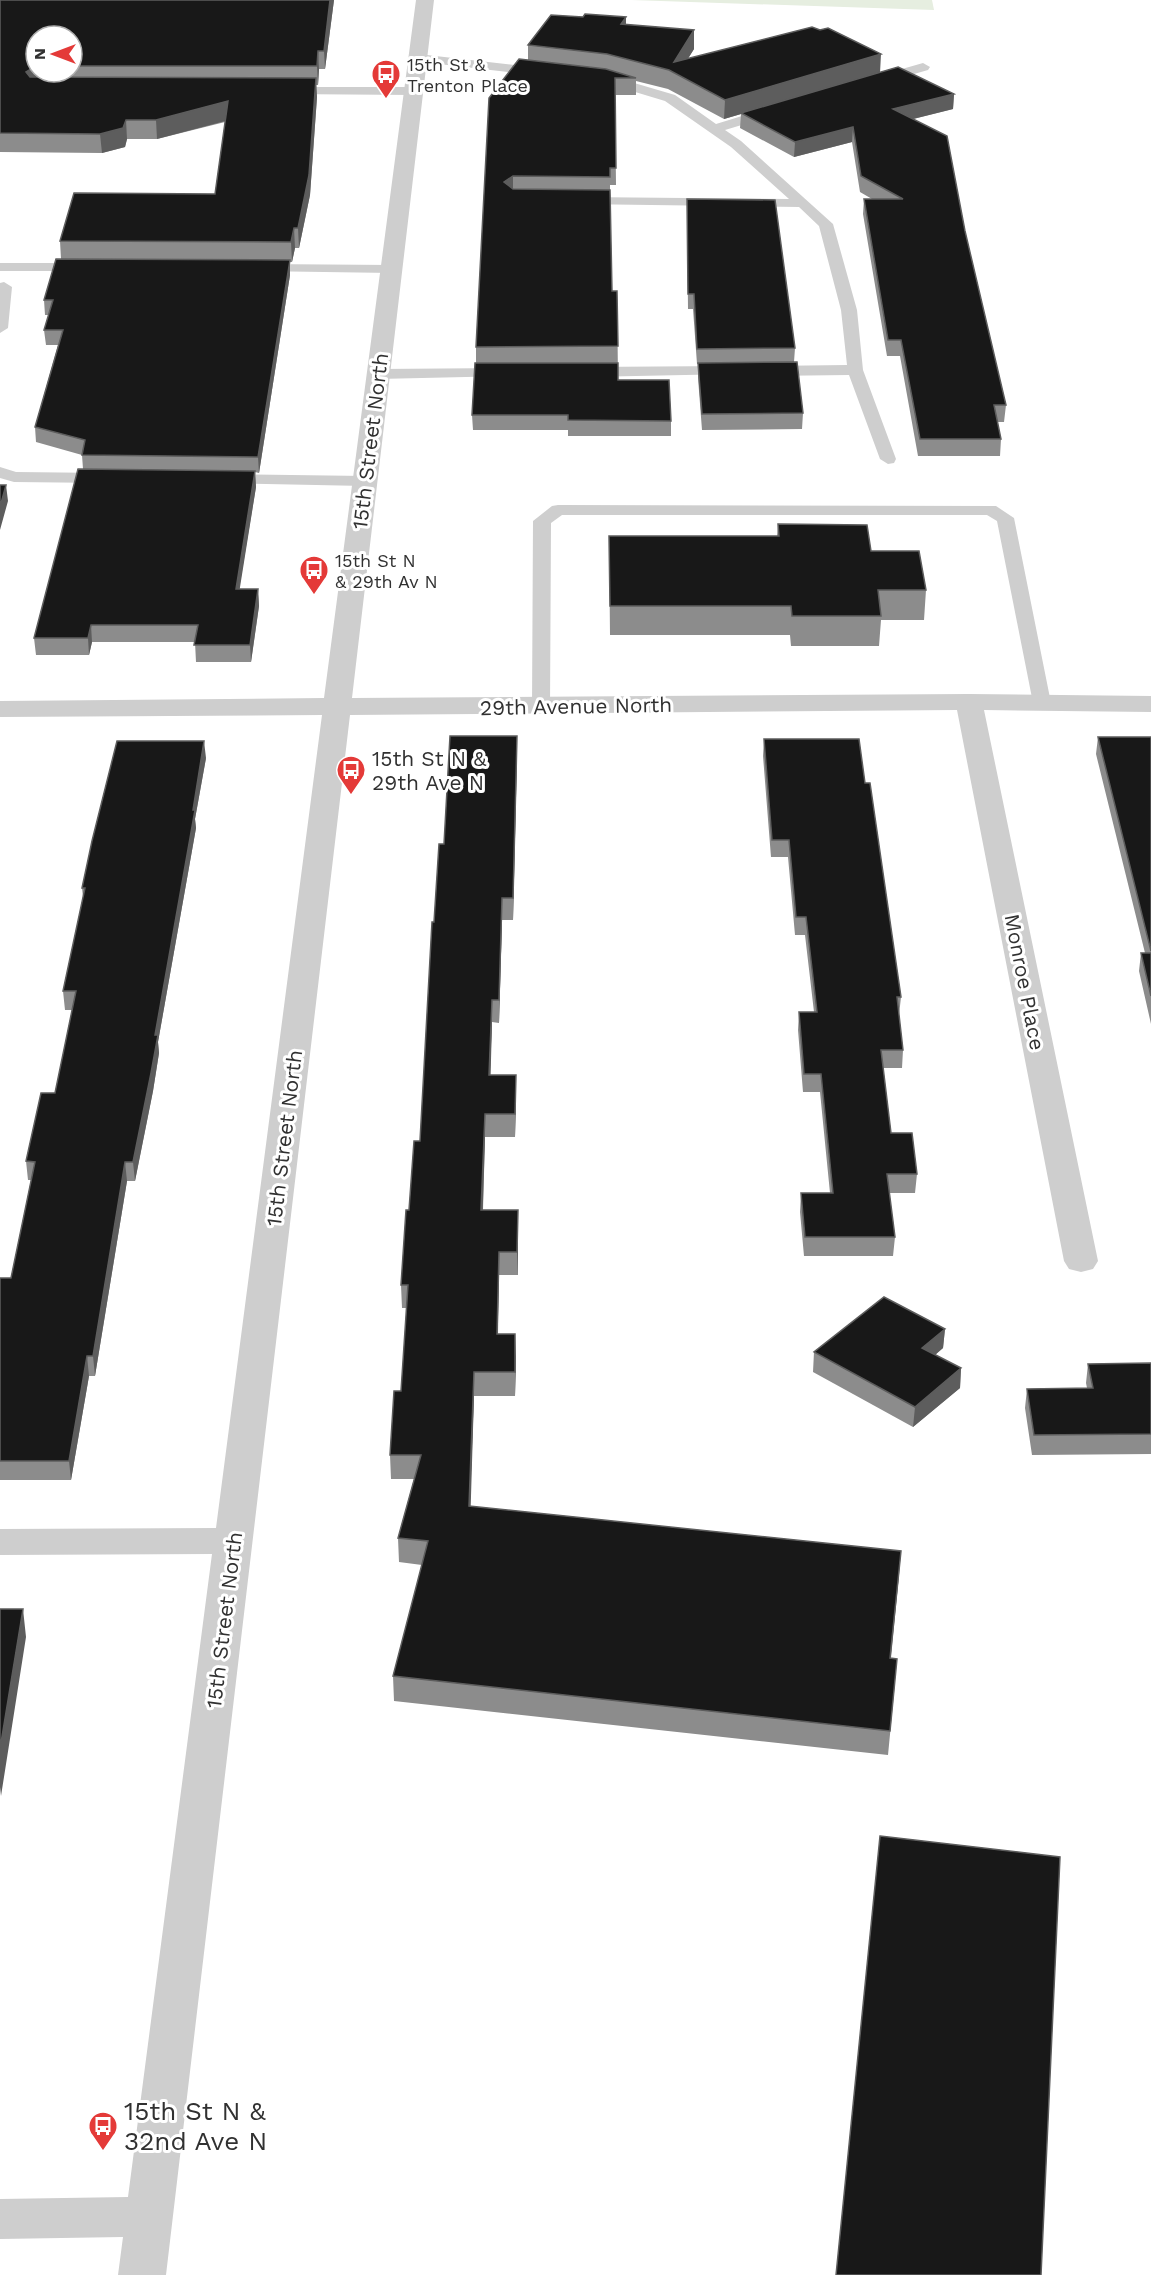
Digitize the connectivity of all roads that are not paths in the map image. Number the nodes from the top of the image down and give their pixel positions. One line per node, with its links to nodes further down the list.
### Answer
1 (425, 0): 2 (street, 15th Street North)
2 (418, 58): 4 (lane); 8 (street, 15th Street North)
3 (923, 67): 6 (lane)
4 (562, 74)
5 (595, 77): 10 (lane)
6 (868, 83)
7 (275, 91): 8 (lane)
8 (414, 91): 16 (street, 15th Street North)
9 (780, 109): 10 (lane)
10 (714, 129): 12 (lane)
11 (571, 201): 12 (lane)
12 (803, 203): 19 (lane)
13 (0, 267): 14 (lane)
14 (95, 268)
15 (248, 268): 16 (lane)
16 (392, 269): 22 (street, 15th Street North)
17 (4, 287): 18 (lane)
18 (0, 328)
19 (855, 370): 21 (lane); 23 (lane)
20 (525, 373): 22 (lane)
21 (572, 373)
22 (378, 374): 27 (street, 15th Street North)
23 (888, 459)
24 (0, 472): 25 (lane)
25 (121, 478)
26 (205, 479): 27 (lane)
27 (365, 481): 32 (street, 15th Street North)
28 (969, 702): 29 (street, 29th Avenue North); 31 (street, 29th Avenue North); 34 (street, Monroe Place)
29 (1042, 703): 30 (street, 29th Avenue North); 31 (lane)
30 (1151, 704)
31 (541, 707): 32 (street, 29th Avenue North)
32 (337, 708): 33 (street, 29th Avenue North); 35 (street, 15th Street North)
33 (0, 709)
34 (1081, 1261)
35 (233, 1540): 36 (street); 37 (street, 15th Street North)
36 (0, 1542)
37 (149, 2217): 38 (street); 39 (street, 15th Street North)
38 (0, 2219)
39 (142, 2275)

